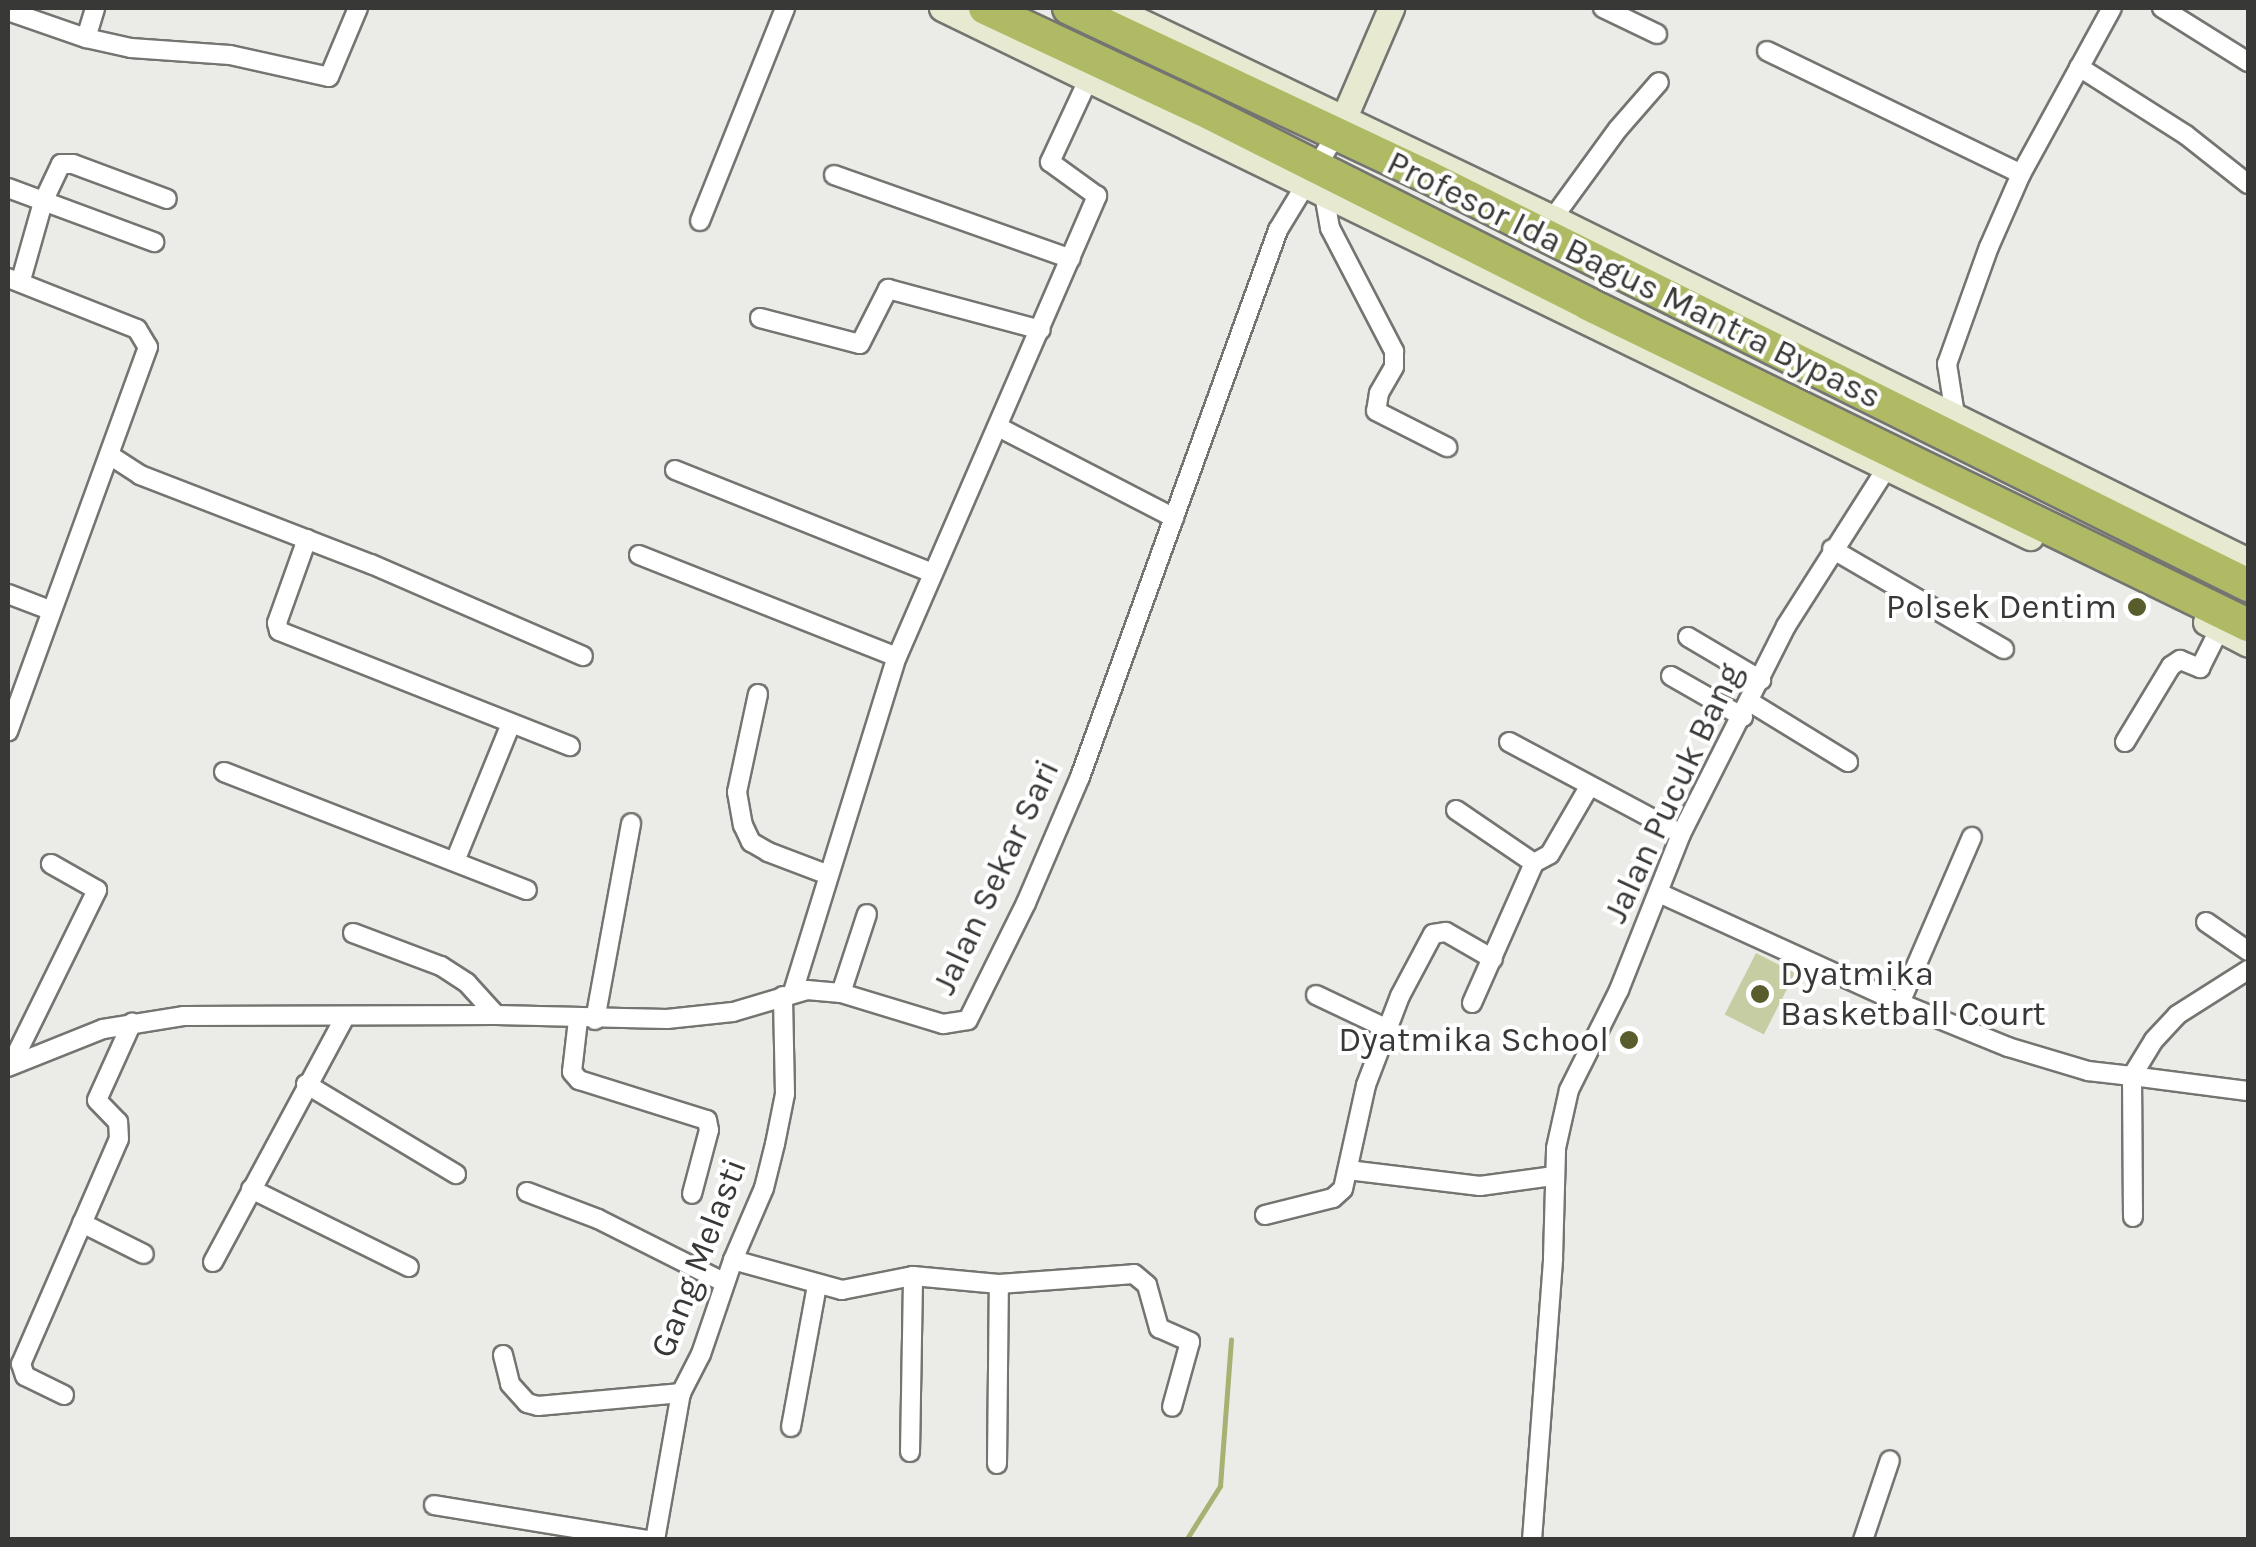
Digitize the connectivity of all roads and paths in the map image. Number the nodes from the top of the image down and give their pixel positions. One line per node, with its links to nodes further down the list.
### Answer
1 (95, 8): 14 (street)
2 (358, 8): 14 (street)
3 (785, 8): 29 (street)
4 (942, 8): 18 (street)
5 (984, 8): 23 (highway, Profesor Ida Bagus Mantra Bypass)
6 (1069, 8): 20 (highway, Profesor Ida Bagus Mantra Bypass)
7 (1112, 8): 20 (street)
8 (1392, 8): 20 (street)
9 (1603, 8): 13 (street)
10 (2112, 8): 17 (street)
11 (2162, 8): 16 (street)
12 (8, 11): 14 (street)
13 (1657, 34)
14 (86, 38)
15 (1766, 51): 21 (street)
16 (2248, 62)
17 (2079, 67): 21 (street); 24 (street)
18 (1089, 78): 23 (street); 31 (street, Gang Melasti)
19 (1659, 82): 28 (street)
20 (1341, 125): 23 (street, Jalan Sekar Sari); 28 (street); 34 (highway, Profesor Ida Bagus Mantra Bypass)
21 (2022, 174): 36 (street)
22 (834, 175): 31 (street)
23 (1316, 183): 38 (street); 40 (highway, Profesor Ida Bagus Mantra Bypass); 43 (street, Jalan Sekar Sari)
24 (2248, 184)
25 (8, 188): 27 (street)
26 (167, 199): 27 (street)
27 (42, 202): 30 (street); 32 (street)
28 (1553, 218): 34 (street)
29 (700, 220)
30 (154, 242)
31 (1072, 259): 35 (street, Gang Melasti)
32 (14, 279): 39 (street)
33 (760, 318): 35 (street)
34 (1757, 328): 36 (street); 42 (highway, Profesor Ida Bagus Mantra Bypass)
35 (1041, 330): 37 (street, Gang Melasti)
36 (1955, 415): 48 (street)
37 (1000, 428): 43 (street); 49 (street, Gang Melasti)
38 (1448, 446)
39 (111, 456): 44 (street); 52 (street)
40 (1891, 461): 45 (highway, Profesor Ida Bagus Mantra Bypass); 46 (street, Jalan Pucuk Bang); 53 (street)
41 (675, 470): 49 (street)
42 (2093, 507): 45 (highway); 50 (highway, Profesor Ida Bagus Mantra Bypass)
43 (1174, 518): 87 (street, Jalan Sekar Sari)
44 (307, 539): 57 (street); 63 (street)
45 (2082, 543): 53 (highway, Profesor Ida Bagus Mantra Bypass)
46 (1832, 549): 56 (street); 60 (street, Jalan Pucuk Bang)
47 (639, 556): 58 (street)
48 (2248, 561)
49 (932, 573): 58 (street, Gang Melasti)
50 (2248, 585)
51 (8, 594): 52 (street)
52 (50, 610): 64 (street)
53 (2234, 627): 55 (street); 66 (street)
54 (1688, 637): 60 (street)
55 (2248, 644)
56 (2004, 649)
57 (582, 656)
58 (897, 657): 78 (street, Gang Melasti)
59 (1671, 676): 62 (street)
60 (1761, 680): 62 (street, Jalan Pucuk Bang)
61 (758, 694): 78 (street)
62 (1746, 710): 68 (street); 73 (street, Jalan Pucuk Bang)
63 (511, 724): 67 (street); 75 (street)
64 (8, 731)
65 (1509, 742): 70 (street)
66 (2125, 742)
67 (570, 746)
68 (1848, 762)
69 (224, 772): 75 (street)
70 (1590, 787): 73 (street); 76 (street)
71 (1456, 810): 76 (street)
72 (630, 823): 94 (street)
73 (1681, 834): 80 (street, Jalan Pucuk Bang)
74 (1972, 837): 91 (street)
75 (455, 861): 79 (street)
76 (1534, 863): 85 (street)
77 (52, 864): 97 (street)
78 (826, 874): 88 (street, Gang Melasti)
79 (527, 890)
80 (1659, 893): 91 (street); 103 (street, Jalan Pucuk Bang)
81 (868, 914): 87 (street)
82 (2206, 922): 84 (street)
83 (352, 933): 92 (street)
84 (2248, 951)
85 (1492, 959): 90 (street); 96 (street)
86 (2248, 970): 98 (street)
87 (842, 993): 88 (street, Jalan Sekar Sari)
88 (788, 994): 94 (street, Jalan Sekar Sari); 111 (street, Gang Melasti)
89 (1316, 995): 96 (street)
90 (1472, 1003)
91 (1900, 1003): 98 (street)
92 (496, 1015): 93 (street, Jalan Sekar Sari); 94 (street, Jalan Sekar Sari)
93 (344, 1019): 95 (street, Jalan Sekar Sari); 99 (street)
94 (587, 1020): 106 (street)
95 (132, 1023): 97 (street, Jalan Sekar Sari); 109 (street)
96 (1388, 1028): 101 (street)
97 (9, 1066)
98 (2132, 1076): 100 (street); 108 (street)
99 (306, 1084): 102 (street); 104 (street)
100 (2248, 1091)
101 (1348, 1170): 103 (street); 107 (street)
102 (456, 1174)
103 (1554, 1176): 129 (street, Jalan Pucuk Bang)
104 (251, 1189): 112 (street); 113 (street)
105 (526, 1192): 115 (street)
106 (692, 1194)
107 (1265, 1215)
108 (2133, 1218)
109 (82, 1223): 110 (street); 120 (street)
110 (144, 1254)
111 (733, 1260): 115 (street, Gang Melasti); 117 (street)
112 (213, 1262)
113 (409, 1267)
114 (912, 1276): 116 (street); 117 (street); 123 (street)
115 (726, 1283): 119 (street, Gang Melasti)
116 (999, 1284): 121 (street); 125 (street)
117 (817, 1285): 122 (street)
118 (503, 1355): 119 (street)
119 (680, 1393): 128 (street, Gang Melasti)
120 (64, 1395)
121 (1172, 1407)
122 (791, 1426)
123 (910, 1452)
124 (1890, 1460): 130 (street)
125 (998, 1464)
126 (434, 1505): 127 (street)
127 (648, 1540)
128 (655, 1540)
129 (1532, 1540)
130 (1863, 1540)

